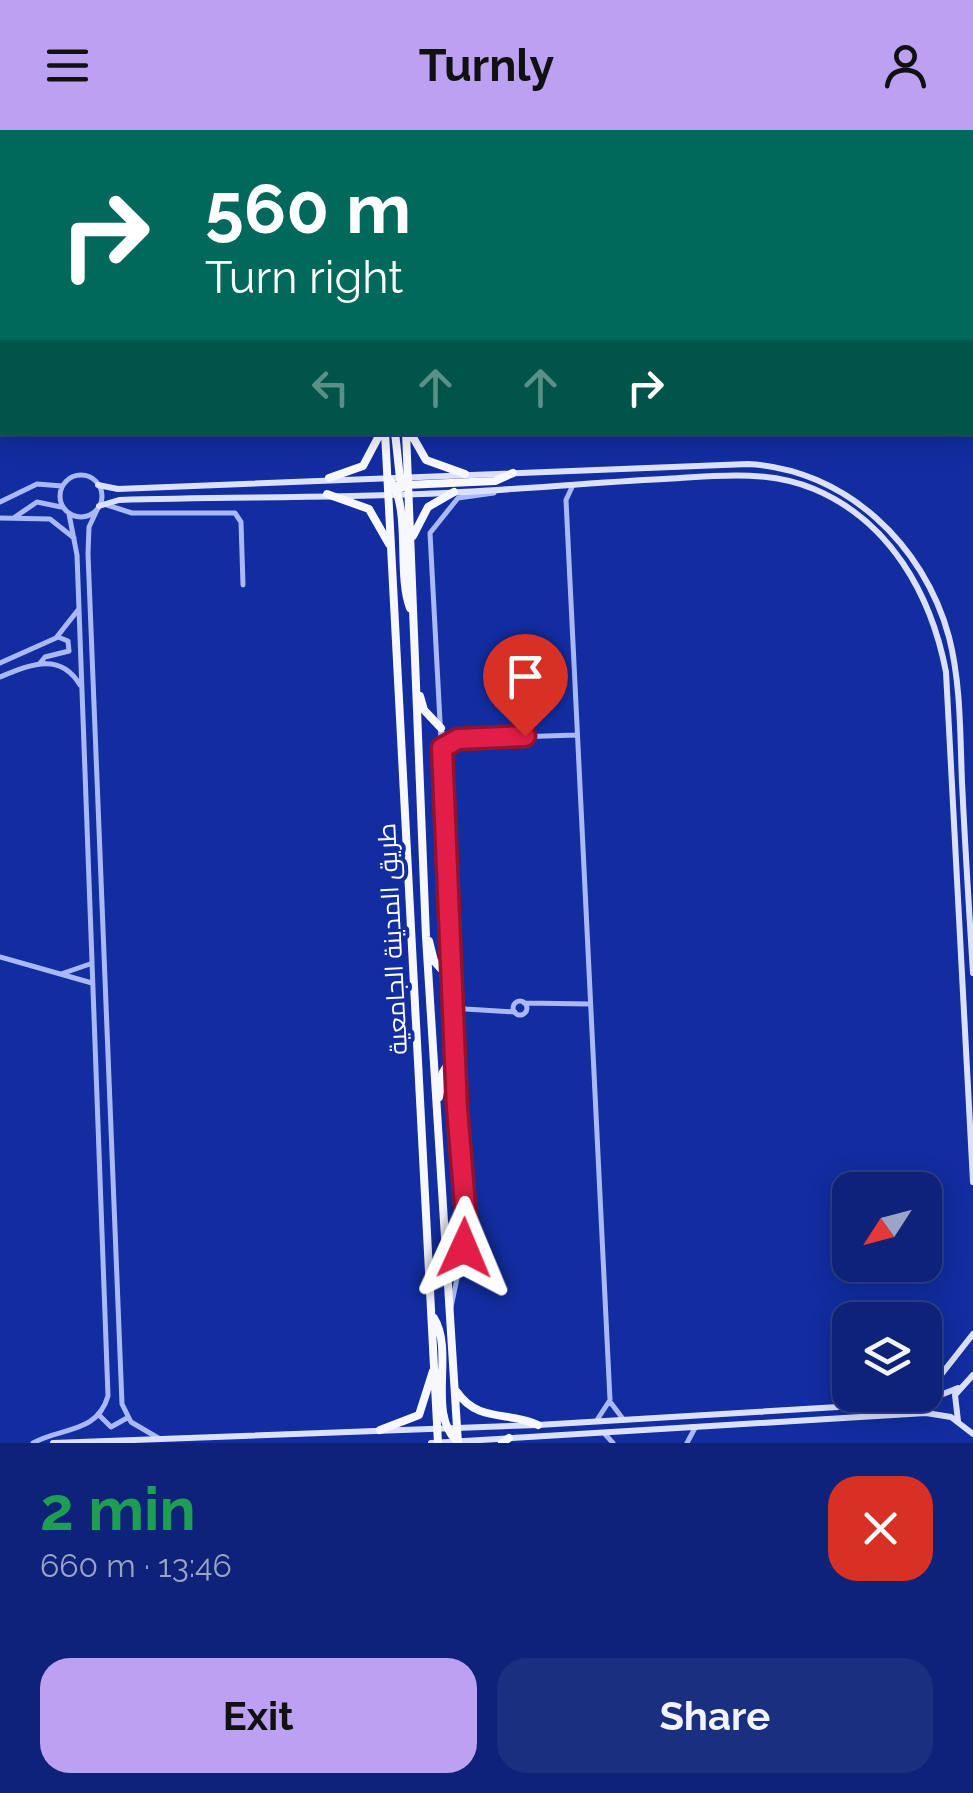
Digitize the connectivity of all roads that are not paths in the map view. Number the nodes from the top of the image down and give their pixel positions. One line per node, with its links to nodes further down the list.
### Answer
1 (382, 435): 8 (main road)
2 (384, 435): 11 (main road, طريق المدينة الجامعية)
3 (394, 435): 11 (main road)
4 (407, 435): 11 (main road, طريق المدينة الجامعية)
5 (410, 435): 7 (main road)
6 (513, 473): 7 (main road); 11 (main road); 44 (main road)
7 (465, 474): 11 (main road)
8 (329, 478): 10 (main road); 11 (main road)
9 (574, 483): 12 (main road); 17 (street); 58 (main road)
10 (98, 485): 13 (street); 19 (street)
11 (399, 485): 15 (main road); 16 (main road); 23 (main road, طريق المدينة الجامعية); 25 (main road, طريق المدينة الجامعية); 28 (main road)
12 (552, 485): 14 (main road); 17 (street)
13 (62, 486): 18 (street); 20 (street)
14 (499, 489): 15 (main road); 35 (street)
15 (454, 492): 23 (main road)
16 (327, 494): 19 (main road); 25 (main road)
17 (566, 500): 36 (street)
18 (0, 502)
19 (100, 507): 20 (street); 26 (street); 39 (street)
20 (66, 511): 21 (street); 24 (street)
21 (15, 517): 22 (street); 24 (street)
22 (0, 518)
23 (411, 540): 28 (main road, طريق المدينة الجامعية)
24 (77, 544): 27 (street)
25 (391, 548): 60 (main road, طريق المدينة الجامعية)
26 (243, 585)
27 (79, 607): 29 (street); 34 (street)
28 (413, 614): 33 (main road, طريق المدينة الجامعية)
29 (58, 637): 30 (street); 31 (street)
30 (0, 663)
31 (40, 663): 32 (street); 34 (street)
32 (0, 678)
33 (416, 686): 35 (main road); 41 (main road, طريق المدينة الجامعية)
34 (81, 689): 38 (street)
35 (442, 731): 37 (street); 40 (street)
36 (576, 735): 37 (street); 50 (street)
37 (458, 739): 40 (street)
38 (82, 748): 39 (street); 43 (street)
39 (94, 748): 71 (street)
40 (442, 748): 47 (street)
41 (426, 936): 47 (main road); 57 (main road, طريق المدينة الجامعية)
42 (0, 957): 45 (street)
43 (90, 964): 45 (street); 46 (street)
44 (973, 973)
45 (53, 975): 46 (street)
46 (92, 983): 70 (street)
47 (454, 983): 48 (street)
48 (455, 1003): 53 (street); 55 (street)
49 (524, 1003): 51 (street); 52 (street); 54 (street)
50 (590, 1004): 51 (street); 68 (street)
51 (540, 1006): 54 (street)
52 (514, 1009): 53 (street); 54 (street)
53 (471, 1010): 55 (street)
54 (525, 1012)
55 (456, 1020): 56 (street)
56 (457, 1049): 57 (main road); 59 (street)
57 (437, 1101): 59 (main road, طريق المدينة الجامعية)
58 (973, 1182)
59 (450, 1312): 65 (main road, طريق المدينة الجامعية)
60 (433, 1316): 62 (main road, طريق المدينة الجامعية); 78 (main road)
61 (973, 1334): 63 (main road)
62 (434, 1371): 78 (main road, طريق المدينة الجامعية); 81 (main road)
63 (942, 1372)
64 (971, 1374): 66 (main road)
65 (456, 1388): 76 (main road); 79 (main road, طريق المدينة الجامعية)
66 (958, 1388): 67 (main road); 74 (main road)
67 (942, 1394)
68 (610, 1400): 72 (street); 73 (street)
69 (832, 1407): 72 (main road)
70 (98, 1414): 71 (street); 88 (street)
71 (127, 1418): 85 (street)
72 (623, 1418): 73 (main road)
73 (597, 1420): 76 (main road)
74 (958, 1422): 75 (main road); 84 (main road)
75 (699, 1425): 77 (main road); 94 (street)
76 (538, 1426): 79 (main road)
77 (673, 1426): 80 (main road); 94 (street)
78 (442, 1428): 79 (main road); 81 (main road); 87 (main road); 90 (main road, طريق المدينة الجامعية); 91 (main road)
79 (456, 1428): 87 (main road, طريق المدينة الجامعية)
80 (627, 1428): 82 (main road); 93 (street)
81 (380, 1430): 85 (main road)
82 (602, 1431): 83 (main road); 93 (street)
83 (555, 1434): 86 (main road); 92 (street)
84 (971, 1434): 95 (main road)
85 (160, 1438): 89 (main road)
86 (505, 1440): 87 (main road)
87 (458, 1442): 91 (main road)
88 (34, 1443)
89 (52, 1443)
90 (435, 1443): 91 (main road)
91 (447, 1443)
92 (535, 1443)
93 (614, 1443)
94 (687, 1443)
95 (972, 1443)

